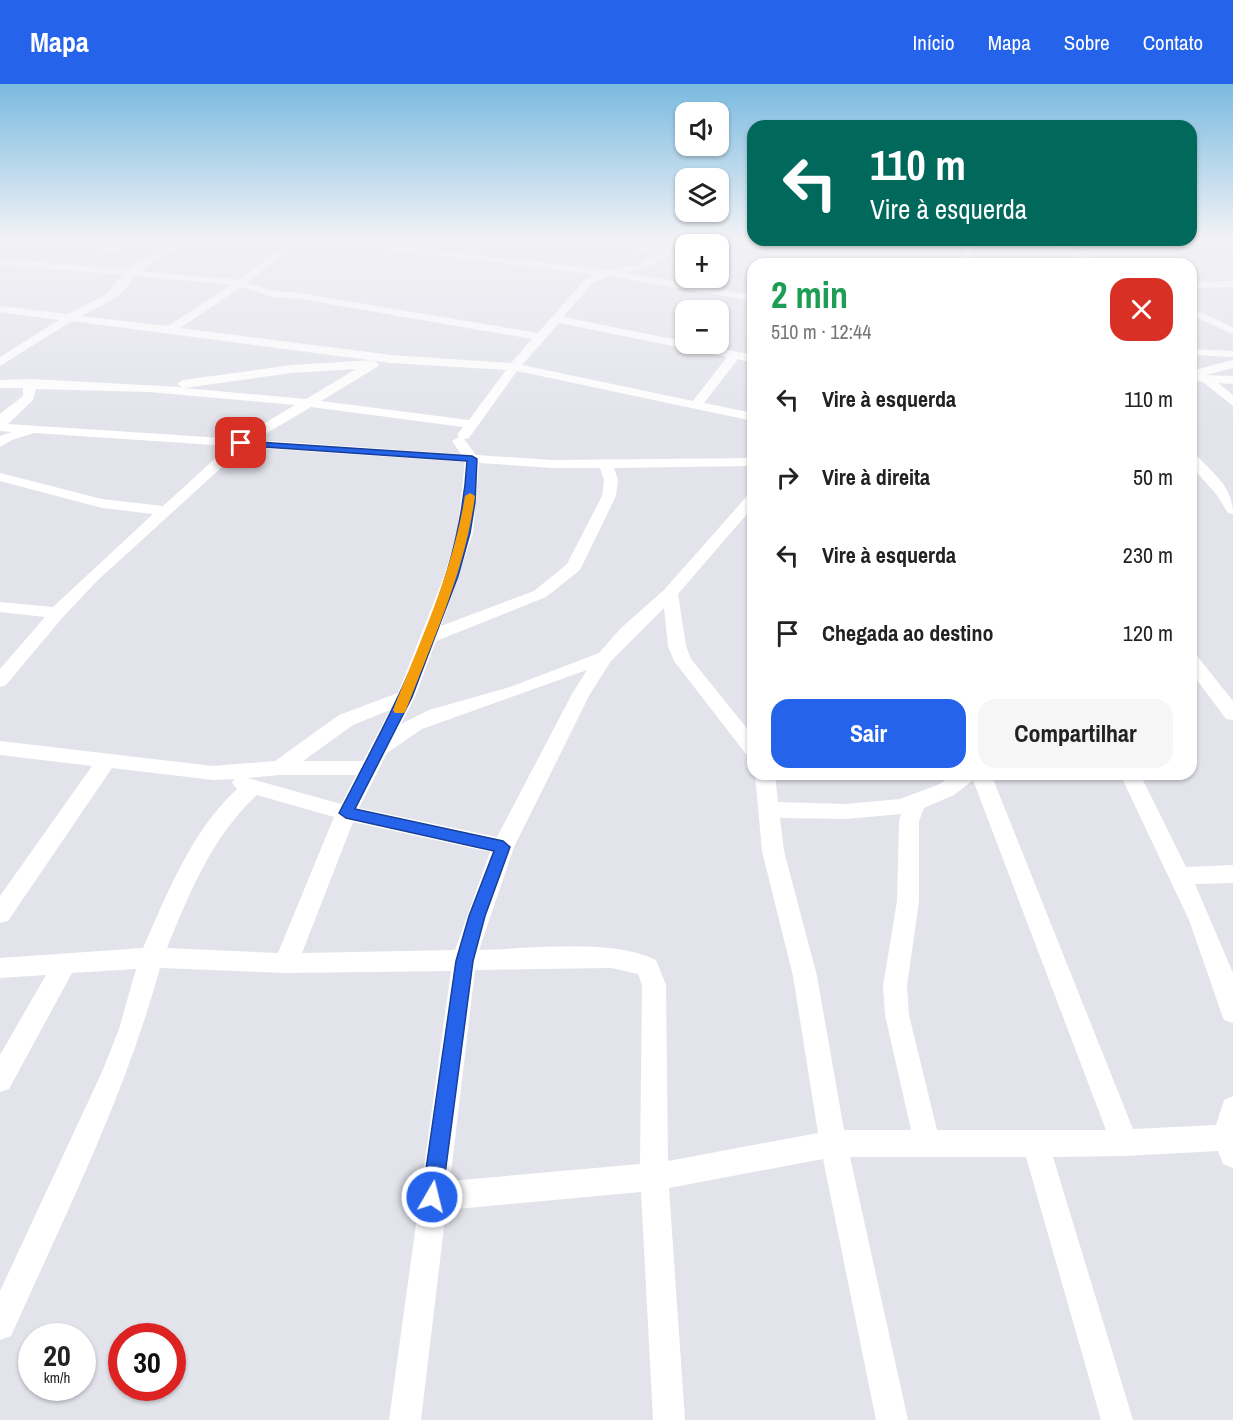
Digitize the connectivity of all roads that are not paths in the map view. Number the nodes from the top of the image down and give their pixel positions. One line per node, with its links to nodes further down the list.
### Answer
1 (99, 302): 7 (street)
2 (208, 302): 9 (street)
3 (337, 302): 11 (street)
4 (571, 302): 8 (street)
5 (0, 309): 7 (street)
6 (1197, 316): 10 (street)
7 (69, 318): 9 (street); 18 (street)
8 (557, 319): 11 (street); 15 (street)
9 (170, 330): 17 (street)
10 (1233, 331)
11 (541, 337): 14 (street)
12 (1197, 352): 13 (street)
13 (1233, 354)
14 (526, 355): 19 (street); 22 (street)
15 (735, 355): 16 (street); 32 (street)
16 (747, 358)
17 (392, 359): 19 (street); 20 (street)
18 (0, 362)
19 (459, 362): 22 (street)
20 (374, 364): 29 (street); 31 (street)
21 (1233, 364): 23 (street)
22 (514, 368): 32 (street); 34 (street)
23 (1197, 374)
24 (1197, 377): 25 (street)
25 (1208, 380): 26 (street); 30 (street)
26 (1233, 380)
27 (3, 382): 28 (street)
28 (30, 382): 29 (street); 35 (street)
29 (149, 388): 31 (street)
30 (1233, 402)
31 (311, 403): 34 (street); 37 (street)
32 (697, 404): 33 (street)
33 (747, 416)
34 (471, 424): 36 (street)
35 (1, 432): 37 (street)
36 (459, 441): 38 (street); 39 (street)
37 (241, 443): 38 (street); 45 (street)
38 (433, 457): 39 (street)
39 (472, 459): 41 (street); 50 (street)
40 (747, 462): 41 (street)
41 (606, 465): 50 (street)
42 (1197, 465): 46 (street)
43 (0, 477): 45 (street)
44 (747, 505): 47 (street)
45 (167, 510): 49 (street)
46 (1233, 510)
47 (670, 593): 51 (street); 56 (street)
48 (0, 607): 49 (street)
49 (57, 613): 53 (street)
50 (427, 638): 54 (street)
51 (605, 657): 58 (street); 71 (street)
52 (1197, 671): 55 (street)
53 (0, 681)
54 (406, 697): 58 (street); 60 (street)
55 (1233, 714)
56 (747, 741)
57 (0, 748): 59 (street)
58 (379, 750): 61 (street)
59 (106, 761): 62 (street); 74 (street)
60 (280, 768): 61 (street); 62 (street)
61 (369, 768): 70 (street)
62 (213, 773): 67 (street)
63 (765, 780): 69 (street)
64 (959, 780): 68 (street)
65 (983, 780): 84 (street)
66 (1133, 780): 73 (street)
67 (253, 786): 70 (street); 75 (street)
68 (915, 806): 69 (street); 83 (street)
69 (767, 810): 86 (street)
70 (346, 813): 71 (street); 77 (street)
71 (503, 847): 76 (street)
72 (1233, 873): 73 (street)
73 (1180, 876): 80 (street)
74 (0, 914)
75 (151, 958): 77 (street); 78 (street); 90 (street)
76 (464, 961): 77 (street); 88 (street); 89 (street)
77 (286, 963)
78 (64, 966): 79 (street); 81 (street)
79 (0, 968)
80 (1233, 1012)
81 (0, 1080)
82 (1233, 1109): 85 (street)
83 (927, 1143): 86 (street); 87 (street)
84 (1125, 1143): 85 (street); 87 (street)
85 (1230, 1143)
86 (833, 1144): 88 (street); 93 (street)
87 (1036, 1145): 94 (street)
88 (654, 1177): 89 (street); 92 (street)
89 (432, 1197): 91 (street)
90 (0, 1325)
91 (405, 1420)
92 (669, 1420)
93 (892, 1420)
94 (1117, 1420)

